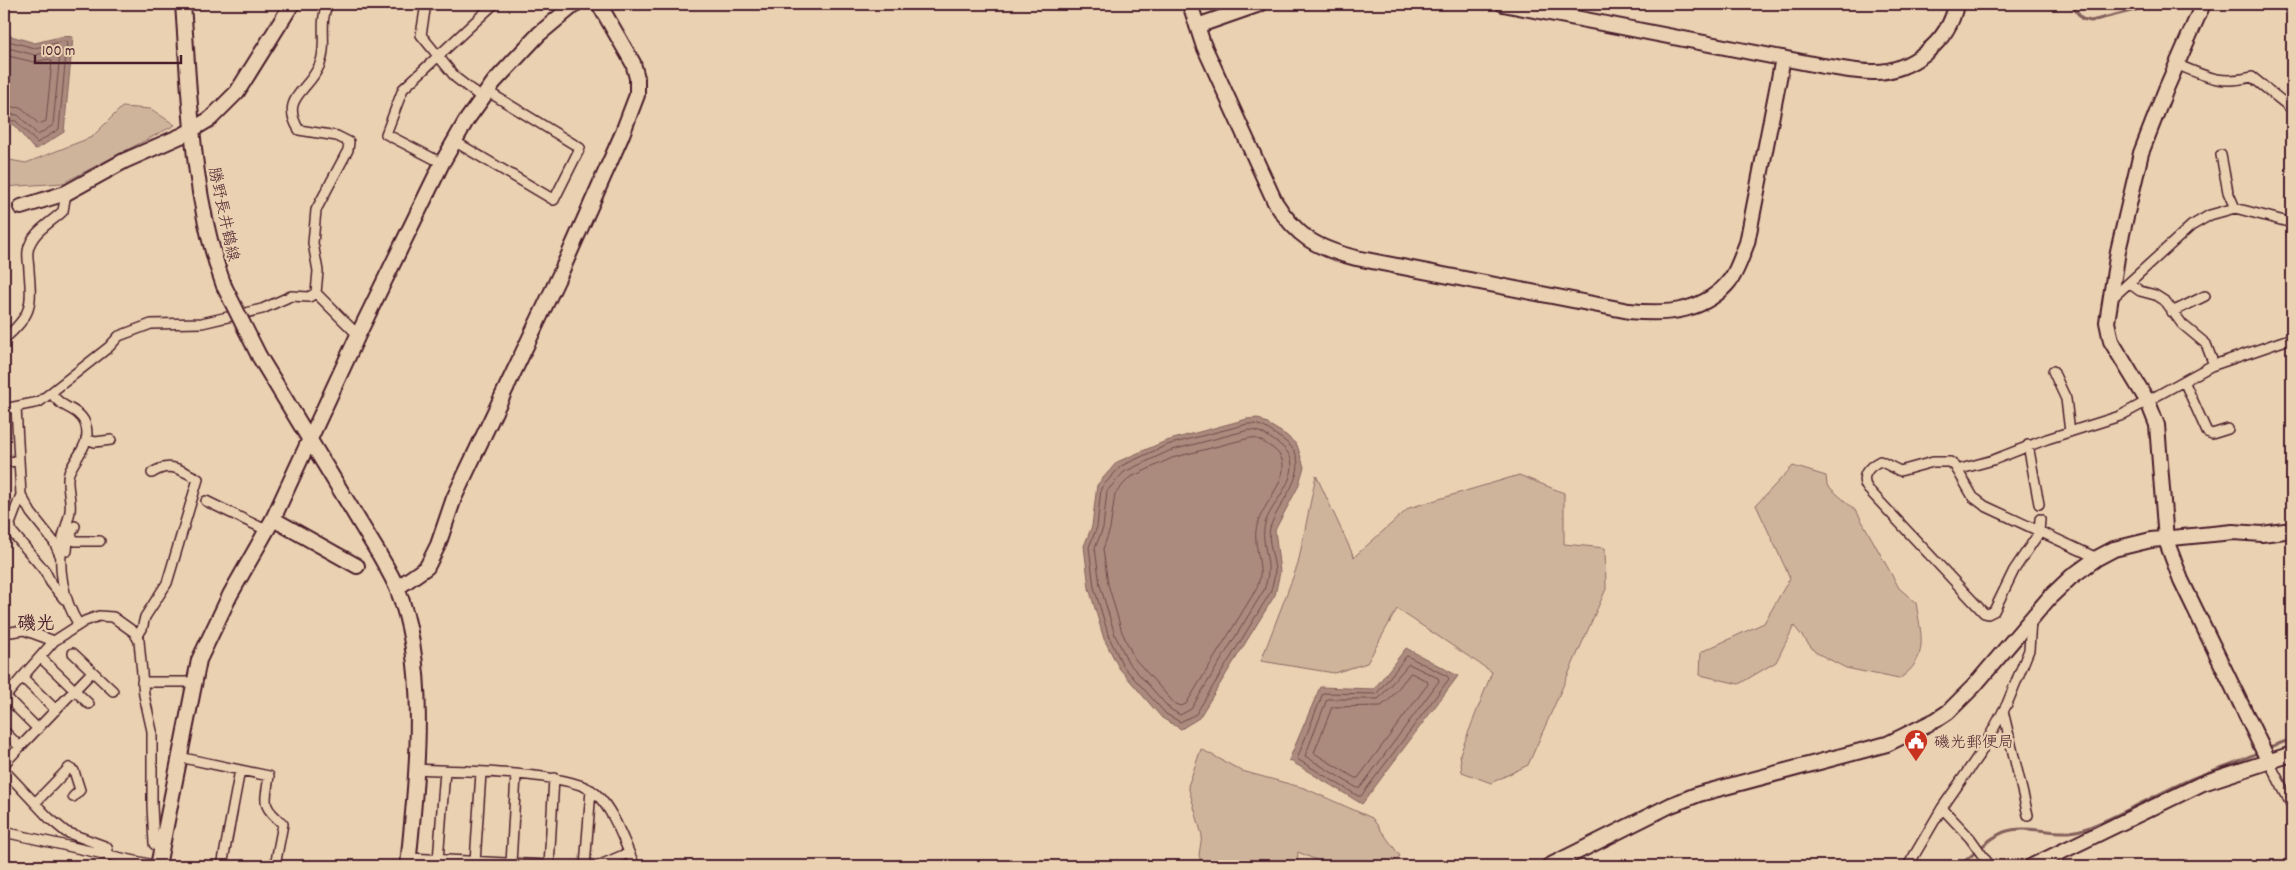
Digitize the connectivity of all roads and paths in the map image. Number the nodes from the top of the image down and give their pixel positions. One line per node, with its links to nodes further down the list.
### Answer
1 (183, 4): 19 (street, 勝野長井鶴線)
2 (292, 4): 19 (street)
3 (328, 4): 28 (street)
4 (428, 4): 14 (street)
5 (494, 4): 14 (street)
6 (575, 4): 17 (street)
7 (599, 4): 66 (street)
8 (1190, 4): 13 (street)
9 (1260, 4): 13 (street)
10 (1503, 4): 15 (street)
11 (1956, 4): 15 (street)
12 (2203, 4): 16 (street)
13 (1197, 26): 15 (street)
14 (438, 58): 17 (street); 22 (street)
15 (1783, 58)
16 (2176, 64): 18 (street); 30 (street)
17 (485, 94): 20 (street); 20 (street)
18 (2292, 109)
19 (192, 130): 23 (street); 45 (street, 勝野長井鶴線, bridge)
20 (454, 141): 22 (street)
21 (2221, 155): 25 (street)
22 (442, 163): 32 (street)
23 (66, 193): 24 (street); 34 (street)
24 (21, 207)
25 (2234, 208): 26 (street); 27 (street)
26 (2292, 223)
27 (2129, 283): 30 (street); 31 (street)
28 (316, 293): 32 (street); 38 (street)
29 (2206, 296): 31 (street)
30 (2110, 300): 39 (street)
31 (2172, 312): 35 (street)
32 (358, 336): 45 (street)
33 (2292, 338): 35 (street)
34 (4, 339)
35 (2214, 366): 37 (street)
36 (2053, 371): 43 (street)
37 (2184, 381): 39 (street); 42 (street)
38 (52, 394): 40 (street); 44 (street)
39 (2148, 402): 43 (street); 62 (street)
40 (16, 407): 41 (street); 48 (street)
41 (4, 409)
42 (2228, 429)
43 (2070, 432): 47 (street)
44 (86, 439): 46 (street); 64 (street)
45 (310, 439): 56 (street); 66 (street, 勝野長井鶴線)
46 (111, 440)
47 (2028, 445): 50 (street); 54 (street)
48 (19, 461): 49 (street); 52 (street)
49 (4, 462)
50 (1957, 470): 59 (street); 59 (street)
51 (152, 473): 71 (street)
52 (22, 495): 64 (street); 67 (street)
53 (206, 501): 56 (street)
54 (2039, 504)
55 (2040, 519): 59 (street)
56 (270, 525): 65 (street); 78 (street)
57 (75, 526): 60 (street)
58 (2292, 530): 62 (street)
59 (2039, 533): 63 (street)
60 (70, 536): 61 (street); 64 (street)
61 (100, 540)
62 (2166, 540): 63 (street); 89 (street)
63 (2097, 558): 68 (street)
64 (62, 560): 67 (street)
65 (357, 566)
66 (396, 588): 92 (street, 勝野長井鶴線)
67 (67, 603): 69 (street)
68 (2031, 620): 84 (street); 124 (street)
69 (79, 625): 71 (street); 72 (street)
70 (4, 632): 72 (street)
71 (136, 636): 77 (street)
72 (54, 641): 74 (street)
73 (73, 653): 75 (street)
74 (40, 657): 76 (street); 79 (street)
75 (92, 672): 79 (street); 80 (street)
76 (22, 677): 81 (street); 83 (street)
77 (142, 682): 78 (street); 106 (street)
78 (194, 682): 90 (street)
79 (75, 690): 82 (street); 83 (street)
80 (114, 691)
81 (4, 697): 85 (street)
82 (89, 704)
83 (56, 710): 85 (street)
84 (2003, 711): 103 (street); 104 (street)
85 (38, 729): 87 (street)
86 (4, 731): 87 (street)
87 (20, 747): 91 (street)
88 (2292, 754): 89 (street)
89 (2265, 755): 102 (street); 127 (street)
90 (179, 757): 94 (street); 106 (street)
91 (4, 764)
92 (416, 769): 95 (street); 110 (street, 勝野長井鶴線)
93 (4, 770): 101 (street)
94 (240, 770): 118 (street); 119 (street)
95 (445, 771): 96 (street); 109 (street)
96 (481, 773): 97 (street); 111 (street)
97 (516, 775): 98 (street); 115 (street)
98 (554, 778): 99 (street); 120 (street)
99 (591, 790): 107 (street); 121 (street)
100 (73, 797): 101 (street)
101 (35, 803): 108 (street)
102 (2292, 806)
103 (1942, 808): 125 (street); 126 (street)
104 (2028, 815)
105 (4, 832): 108 (street)
106 (161, 850): 117 (street)
107 (628, 853): 112 (street); 123 (street)
108 (109, 855): 117 (street)
109 (438, 860): 110 (street); 113 (street)
110 (409, 862)
111 (475, 862): 113 (street); 114 (street)
112 (617, 862): 122 (street)
113 (452, 863)
114 (487, 864): 115 (street)
115 (511, 864): 116 (street)
116 (523, 865): 120 (street)
117 (158, 866)
118 (222, 866)
119 (276, 866)
120 (549, 866)
121 (585, 866)
122 (598, 866)
123 (635, 866)
124 (1549, 866)
125 (1908, 866)
126 (1990, 866)
127 (2032, 866)

